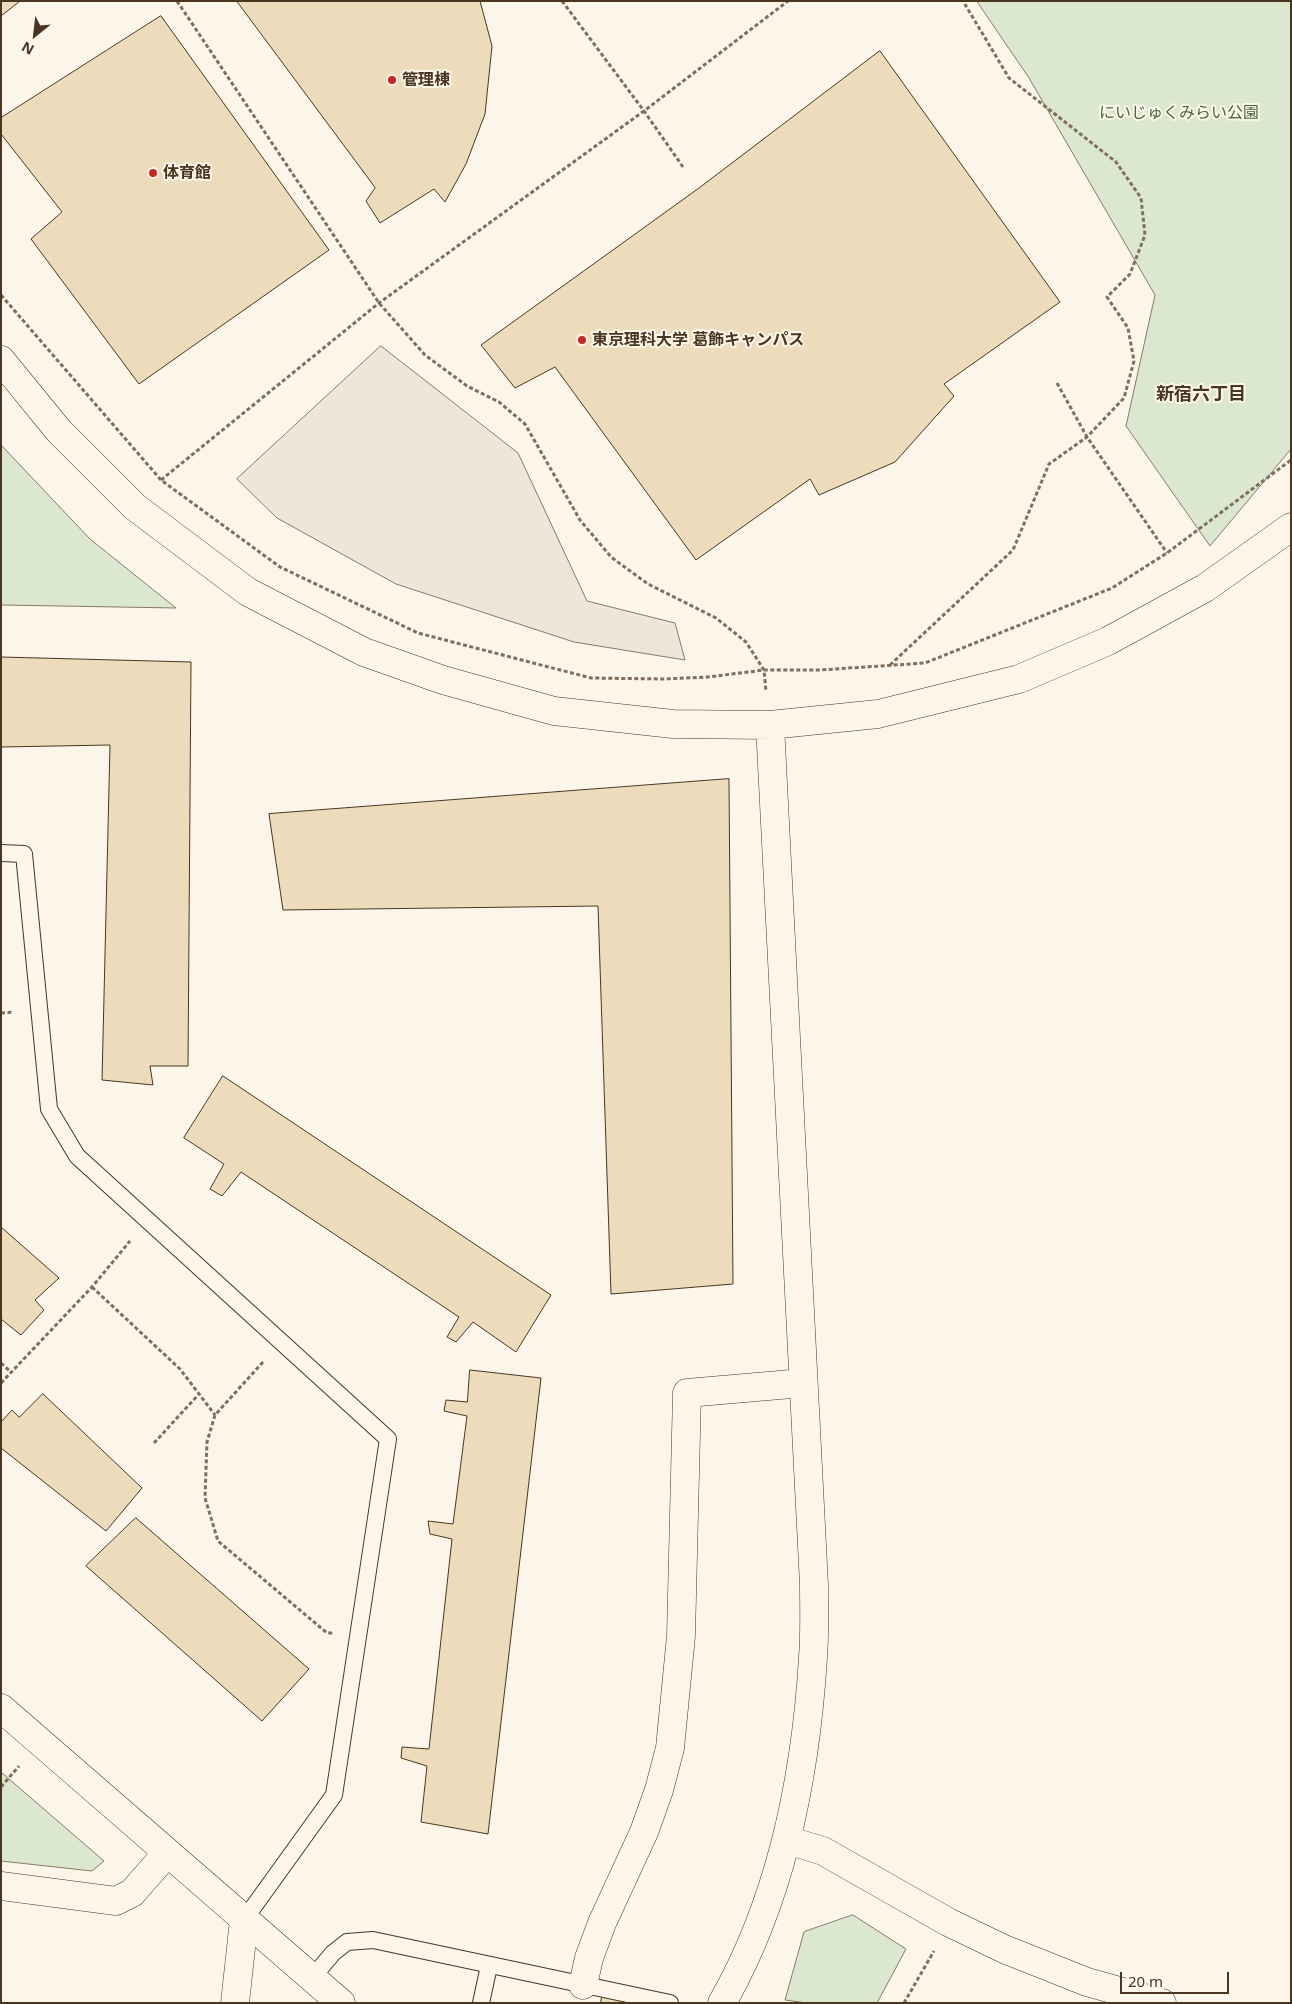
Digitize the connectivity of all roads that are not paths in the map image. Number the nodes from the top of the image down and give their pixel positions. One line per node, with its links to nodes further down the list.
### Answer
1 (1, 360): 3 (street)
2 (1291, 527): 3 (street)
3 (770, 725): 5 (street)
4 (1, 853): 10 (lane)
5 (803, 1383): 7 (street); 13 (street)
6 (1, 1708): 8 (street)
7 (787, 1840): 18 (street); 19 (street)
8 (167, 1854): 9 (street); 10 (street)
9 (1, 1886)
10 (244, 1920): 12 (street); 14 (street)
11 (489, 1966): 12 (lane); 13 (lane); 16 (lane)
12 (312, 1978): 15 (street)
13 (583, 1985): 17 (lane)
14 (235, 2003)
15 (341, 2003)
16 (481, 2003)
17 (670, 2003)
18 (722, 2003)
19 (1162, 2003)

